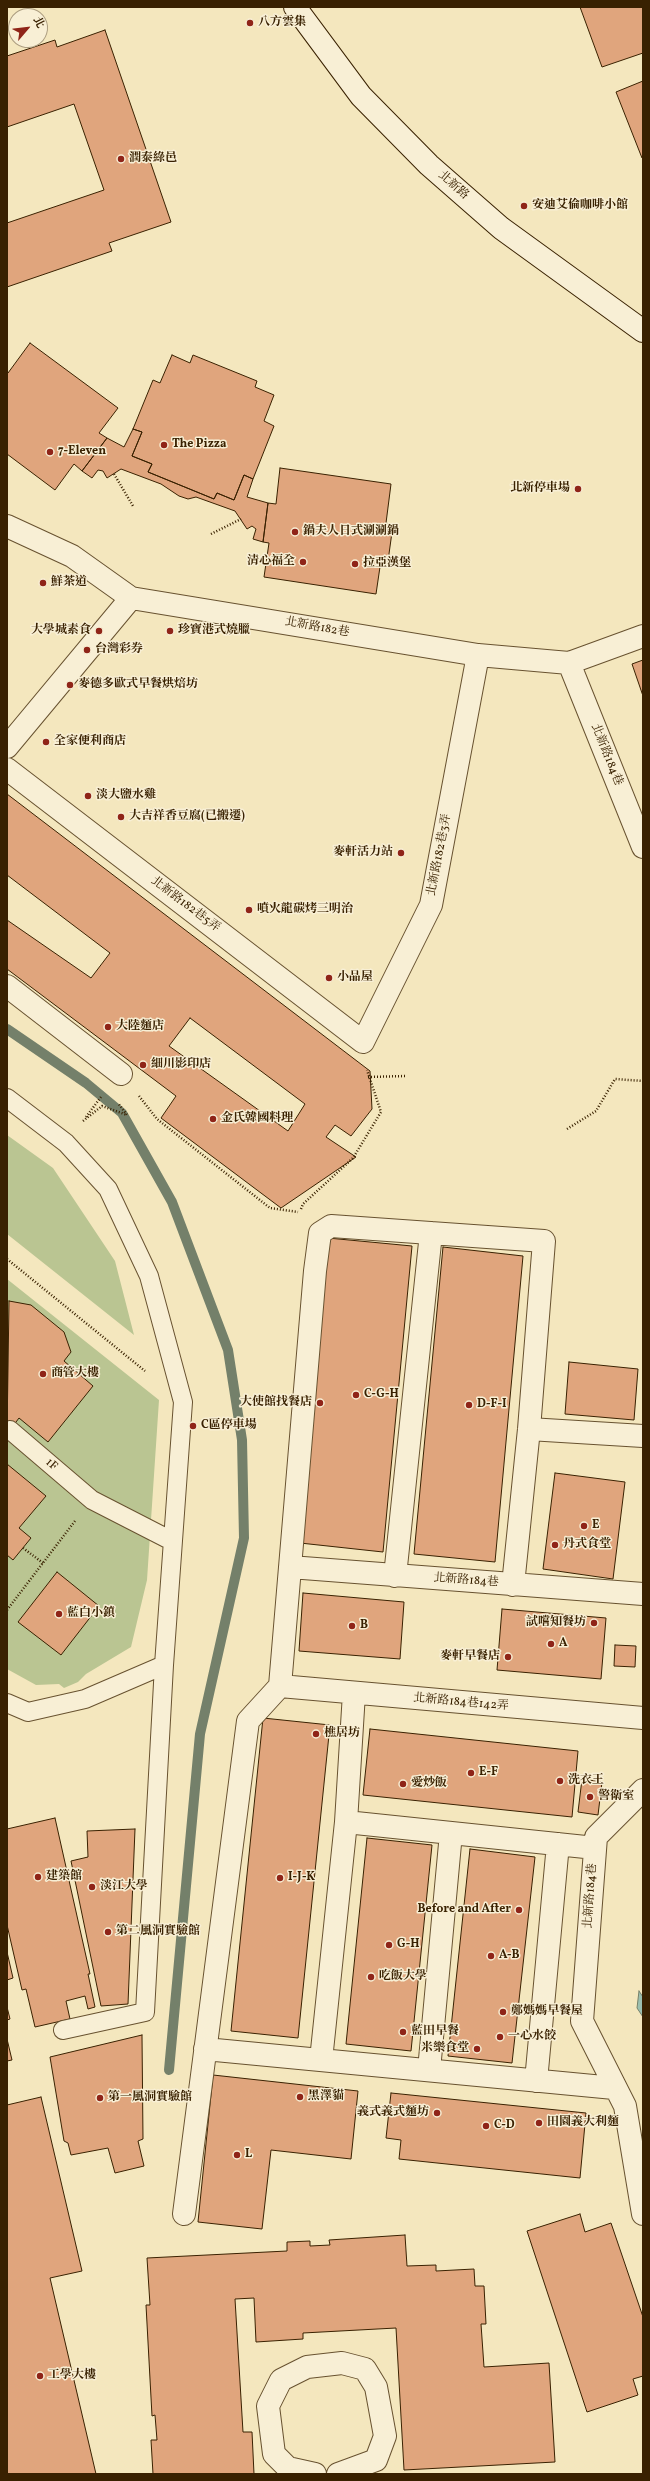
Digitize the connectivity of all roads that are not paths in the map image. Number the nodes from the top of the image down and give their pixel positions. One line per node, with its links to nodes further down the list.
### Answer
1 (295, 7): 2 (street, 北新路)
2 (643, 331)
3 (7, 526): 4 (street, 北新路182巷)
4 (131, 598): 6 (street, 北新路182巷); 8 (street)
5 (643, 636): 7 (street, 北新路182巷)
6 (478, 655): 7 (street, 北新路182巷); 12 (street, 北新路182巷3弄)
7 (569, 663): 10 (street, 北新路184巷)
8 (7, 747)
9 (7, 769): 12 (street, 北新路182巷5弄)
10 (643, 847)
11 (7, 986): 13 (street)
12 (363, 1042)
13 (121, 1074)
14 (7, 1098): 19 (lane)
15 (431, 1233): 16 (street); 20 (street); 21 (street)
16 (529, 1429): 18 (street); 22 (street)
17 (10, 1430): 19 (lane, 1F)
18 (643, 1436)
19 (172, 1541): 24 (lane)
20 (290, 1567): 21 (street, 北新路184巷); 25 (street)
21 (395, 1576): 22 (street, 北新路184巷)
22 (513, 1585): 23 (street, 北新路184巷)
23 (643, 1594)
24 (164, 1665): 27 (lane); 34 (lane)
25 (280, 1686): 26 (street, 北新路184巷142弄); 35 (street)
26 (354, 1693): 28 (street, 北新路184巷142弄); 30 (street)
27 (7, 1703)
28 (643, 1718)
29 (643, 1790): 33 (street, 北新路184巷)
30 (346, 1822): 31 (street); 36 (street)
31 (451, 1833): 32 (street); 37 (street)
32 (558, 1844): 33 (street); 38 (street)
33 (595, 1848): 39 (street, 北新路184巷)
34 (63, 2030)
35 (205, 2050): 36 (street); 41 (street)
36 (321, 2060): 37 (street)
37 (429, 2070): 38 (street)
38 (536, 2081): 39 (street)
39 (614, 2088): 40 (street)
40 (641, 2207)
41 (184, 2214)
42 (381, 2467): 43 (street); 44 (street)
43 (315, 2474)
44 (338, 2474)

